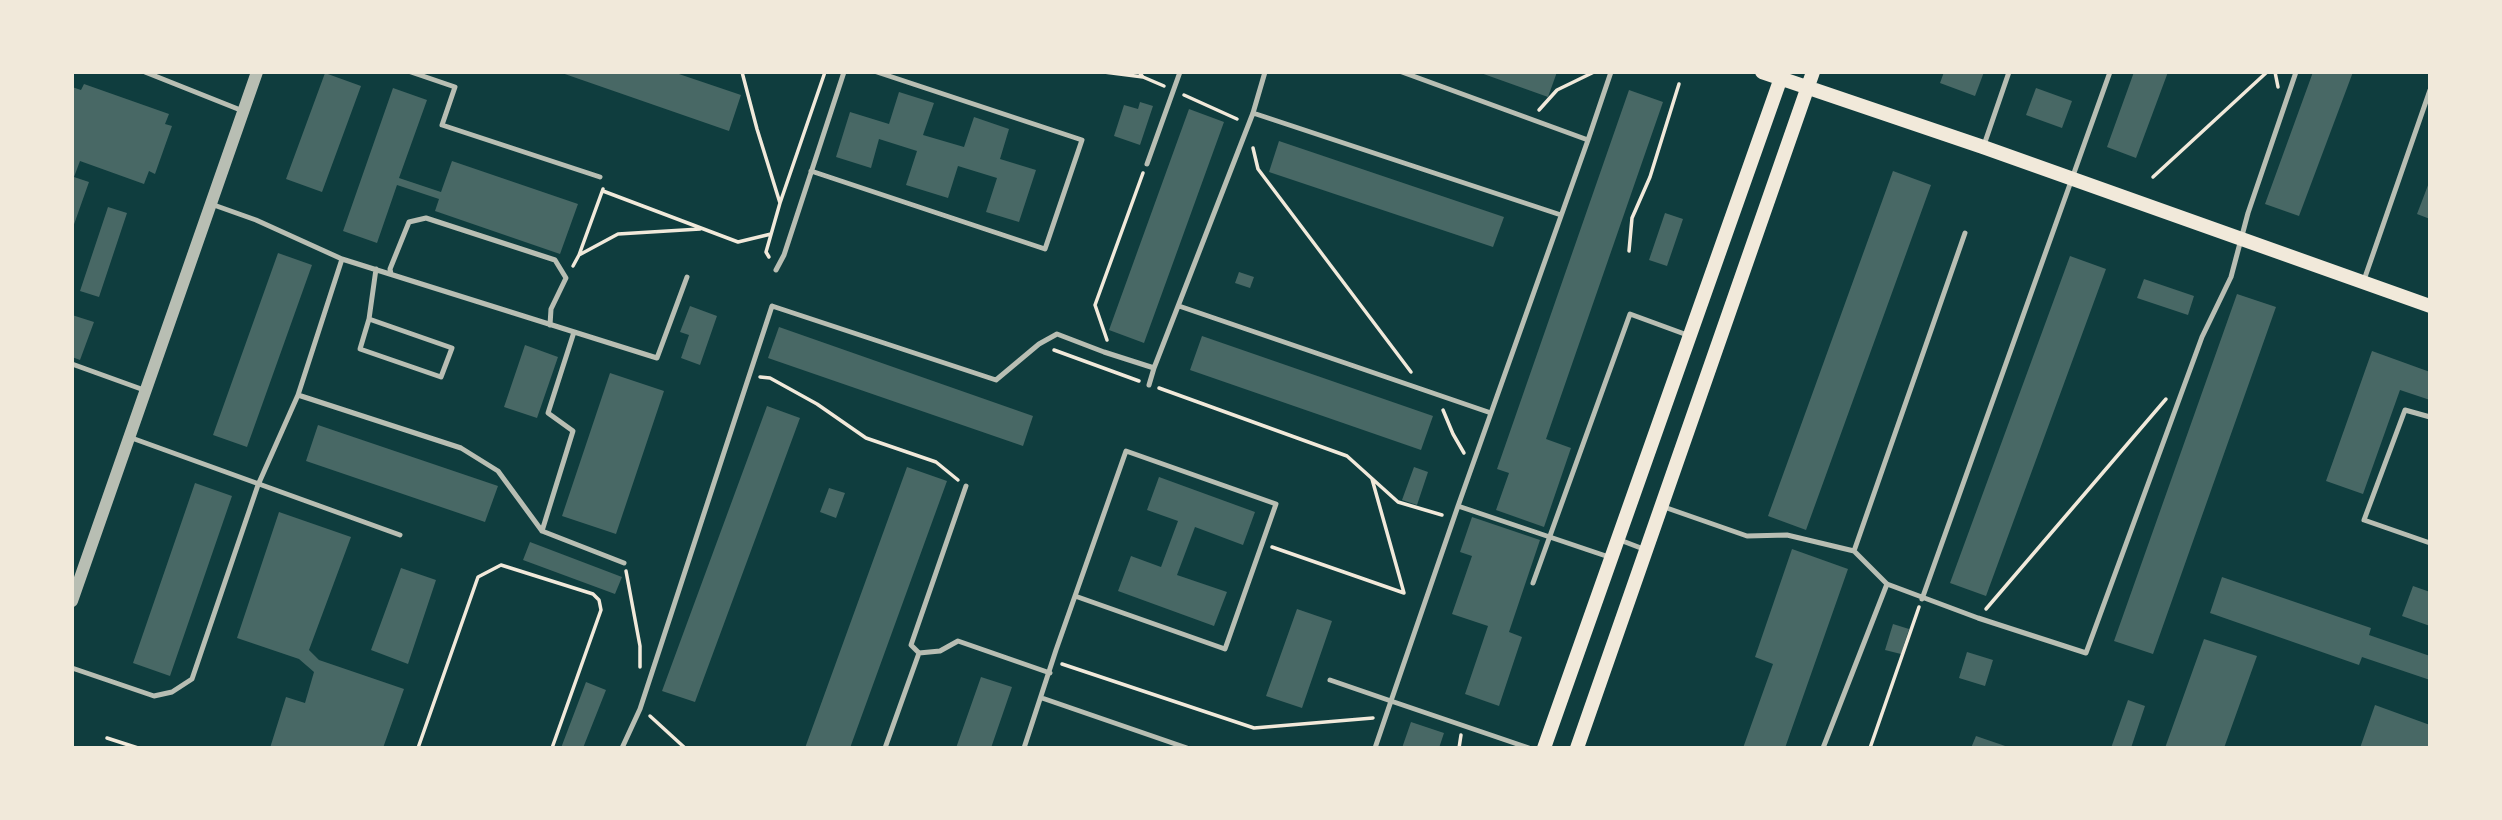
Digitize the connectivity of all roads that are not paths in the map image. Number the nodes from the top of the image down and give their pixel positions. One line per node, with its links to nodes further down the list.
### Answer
1 (145, 72): 18 (lane)
2 (257, 72): 18 (street)
3 (411, 72): 24 (lane)
4 (844, 72): 23 (lane)
5 (877, 72): 23 (lane)
6 (1180, 72): 22 (lane)
7 (1265, 72): 19 (lane)
8 (1402, 72): 20 (lane)
9 (1611, 72): 20 (lane)
10 (1762, 72): 15 (main road)
11 (1814, 72): 16 (main road)
12 (2009, 72): 21 (lane)
13 (2110, 72): 25 (lane)
14 (2296, 72): 29 (lane)
15 (1782, 75): 16 (main road); 41 (main road)
16 (1808, 87): 21 (main road); 53 (main road)
17 (2430, 90): 35 (lane)
18 (243, 111): 26 (street)
19 (1253, 113): 27 (lane); 36 (lane)
20 (1588, 140): 27 (lane)
21 (1983, 147): 25 (main road)
22 (1147, 164)
23 (811, 171): 32 (lane)
24 (600, 177)
25 (2072, 179): 29 (main road); 66 (lane)
26 (211, 204): 30 (lane); 45 (street)
27 (1562, 215): 47 (lane)
28 (1965, 233): 60 (lane)
29 (2241, 240): 35 (main road); 66 (lane)
30 (342, 259): 31 (lane); 46 (lane)
31 (376, 269): 33 (lane); 38 (lane)
32 (776, 270)
33 (391, 274): 39 (lane); 39 (lane)
34 (687, 277): 40 (lane)
35 (2362, 283): 37 (main road)
36 (1179, 306): 43 (lane); 47 (lane)
37 (2430, 306)
38 (369, 319): 38 (lane)
39 (550, 325): 40 (lane)
40 (574, 332): 54 (lane)
41 (1689, 336): 56 (lane); 57 (main road)
42 (72, 363): 45 (lane)
43 (1154, 368): 44 (lane); 74 (lane)
44 (1149, 385)
45 (146, 390): 49 (street)
46 (298, 395): 50 (lane); 54 (lane)
47 (1491, 413): 52 (lane)
48 (2430, 417): 58 (lane)
49 (129, 437): 50 (lane); 67 (street)
50 (258, 485): 55 (lane); 69 (lane)
51 (965, 486): 68 (lane)
52 (1458, 506): 56 (lane); 73 (lane)
53 (1661, 506): 59 (main road); 60 (lane)
54 (542, 531): 62 (lane)
55 (400, 535)
56 (1550, 536): 61 (lane); 63 (lane)
57 (1618, 539): 59 (lane); 61 (main road)
58 (2430, 543)
59 (1646, 550): 81 (main road)
60 (1854, 551): 64 (lane)
61 (1611, 558): 80 (main road)
62 (624, 563)
63 (1533, 583)
64 (1887, 584): 66 (lane); 82 (lane)
65 (1075, 596): 65 (lane); 70 (lane)
66 (1922, 598)
67 (72, 601)
68 (919, 653): 70 (lane); 75 (lane)
69 (72, 668)
70 (1050, 673): 72 (lane)
71 (1329, 680): 73 (lane)
72 (1042, 698): 76 (lane); 77 (lane)
73 (1391, 701): 78 (lane); 79 (lane)
74 (622, 748)
75 (885, 748)
76 (1024, 748)
77 (1186, 748)
78 (1375, 748)
79 (1529, 748)
80 (1544, 748)
81 (1577, 748)
82 (1823, 748)

